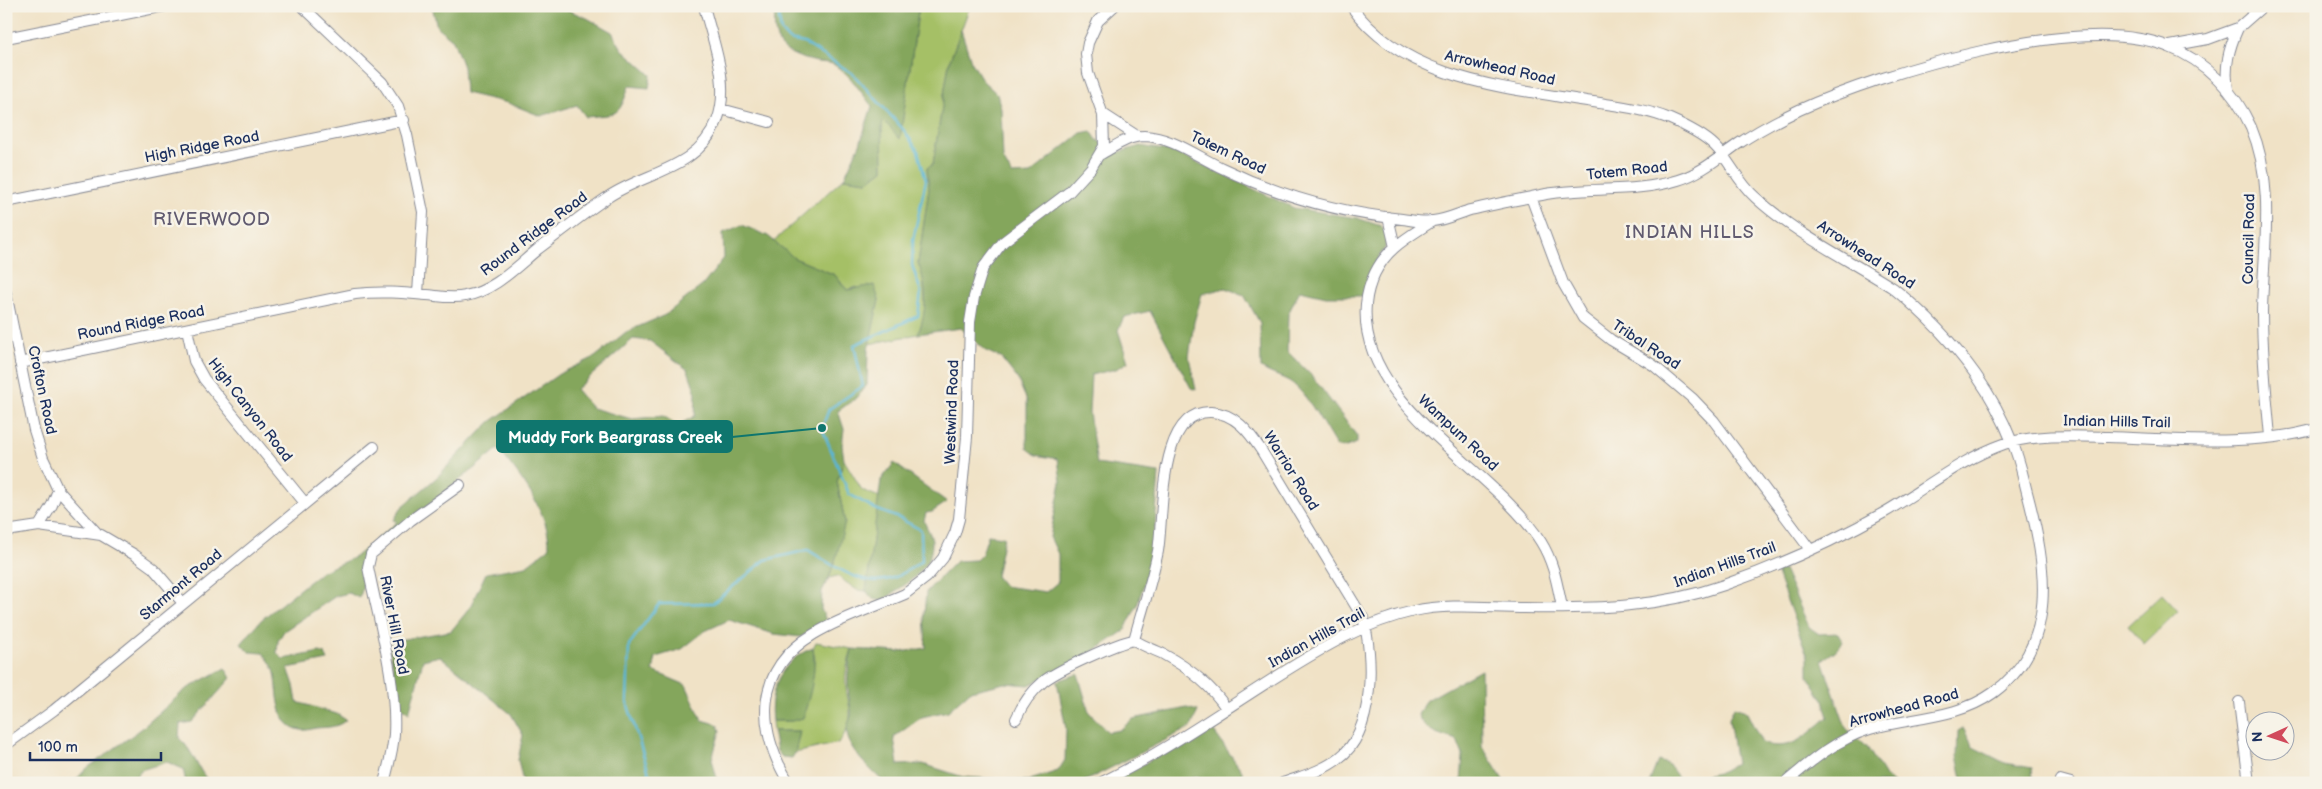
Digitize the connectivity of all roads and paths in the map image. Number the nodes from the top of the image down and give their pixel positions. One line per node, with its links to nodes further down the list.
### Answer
1 (165, 6): 7 (street)
2 (302, 6): 15 (street)
3 (704, 6): 13 (street, Round Ridge Road)
4 (1114, 6): 14 (street)
5 (1351, 6): 19 (street, Arrowhead Road)
6 (2263, 6): 8 (street, Totem Road)
7 (120, 11): 9 (street)
8 (2238, 28): 10 (street, Totem Road); 12 (street, Totem Road)
9 (6, 38)
10 (2169, 46): 11 (street, Totem Road); 19 (street, Totem Road)
11 (2200, 64): 12 (street, Council Road)
12 (2228, 89): 30 (street, Council Road)
13 (720, 109): 16 (street); 26 (street, Round Ridge Road)
14 (1103, 114): 17 (street, Totem Road); 18 (street)
15 (404, 120): 21 (street, High Ridge Road); 26 (street)
16 (769, 122)
17 (1137, 136): 18 (street); 22 (street, Totem Road)
18 (1101, 154): 50 (street, Westwind Road)
19 (1722, 156): 20 (street, Totem Road); 31 (street, Arrowhead Road)
20 (1531, 197): 23 (street, Totem Road); 39 (street, Tribal Road)
21 (6, 202)
22 (1388, 217): 23 (street, Totem Road); 24 (street)
23 (1431, 222): 24 (street, Wampum Road)
24 (1395, 247): 41 (street, Wampum Road)
25 (6, 293): 28 (street, Crofton Road)
26 (418, 294): 27 (street, Round Ridge Road)
27 (187, 329): 28 (street, Round Ridge Road); 35 (street, High Canyon Road)
28 (20, 363): 34 (street, Crofton Road)
29 (2316, 429): 30 (street, Indian Hills Trail)
30 (2270, 436): 31 (street, Indian Hills Trail)
31 (2013, 442): 39 (street, Indian Hills Trail); 53 (street, Arrowhead Road)
32 (374, 447): 35 (street, Starmont Road)
33 (460, 485): 49 (street, River Hill Road)
34 (58, 490): 36 (street); 38 (street, Crofton Road)
35 (305, 503): 40 (street, Starmont Road)
36 (39, 526): 37 (street); 38 (street)
37 (6, 531)
38 (98, 534): 40 (street)
39 (1809, 548): 41 (street, Indian Hills Trail)
40 (183, 603): 47 (street, Starmont Road)
41 (1562, 607): 42 (street, Indian Hills Trail)
42 (1365, 626): 43 (street, Warrior Road); 45 (street, Indian Hills Trail); 52 (street, Warrior Road)
43 (1134, 640): 45 (street); 46 (street)
44 (2239, 702): 55 (street)
45 (1226, 708): 51 (street, Indian Hills Trail)
46 (1016, 719)
47 (6, 745)
48 (2060, 780): 54 (street)
49 (384, 783)
50 (789, 783)
51 (1100, 783)
52 (1283, 783)
53 (1785, 783)
54 (2071, 783)
55 (2249, 783)

